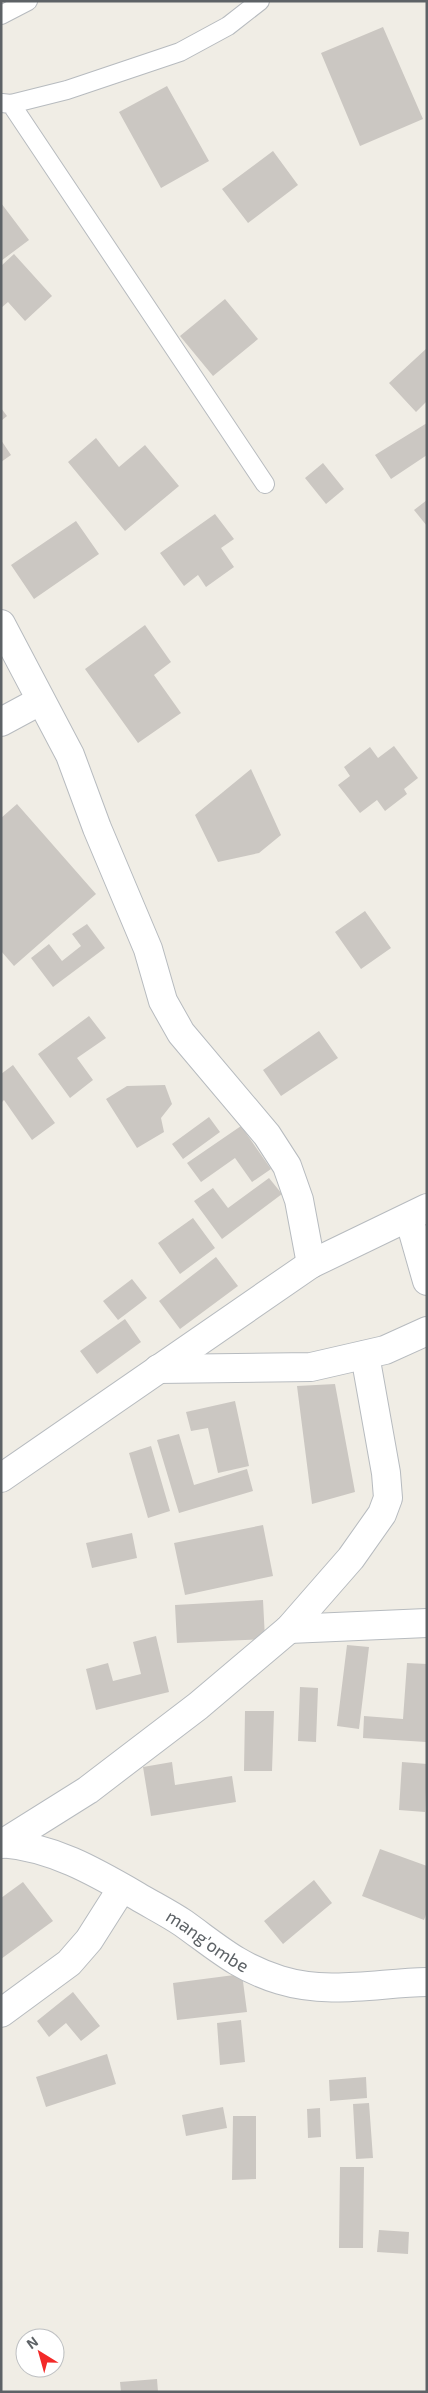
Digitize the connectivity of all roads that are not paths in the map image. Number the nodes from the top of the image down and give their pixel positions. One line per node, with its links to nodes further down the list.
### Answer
1 (28, 1): 3 (lane)
2 (260, 1): 4 (lane)
3 (1, 15)
4 (6, 104): 5 (lane)
5 (265, 484)
6 (1, 624): 7 (street)
7 (40, 701): 8 (street); 10 (street)
8 (1, 722)
9 (418, 1213): 10 (street); 11 (street)
10 (311, 1264): 14 (street)
11 (427, 1281)
12 (427, 1331): 13 (street)
13 (365, 1355): 14 (street); 17 (street)
14 (158, 1369): 15 (street)
15 (1, 1478)
16 (427, 1622): 17 (street)
17 (289, 1629): 18 (street)
18 (2, 1844): 19 (street, mang'ombe)
19 (122, 1888): 20 (street, mang'ombe); 21 (street)
20 (427, 1982)
21 (1, 2013)

